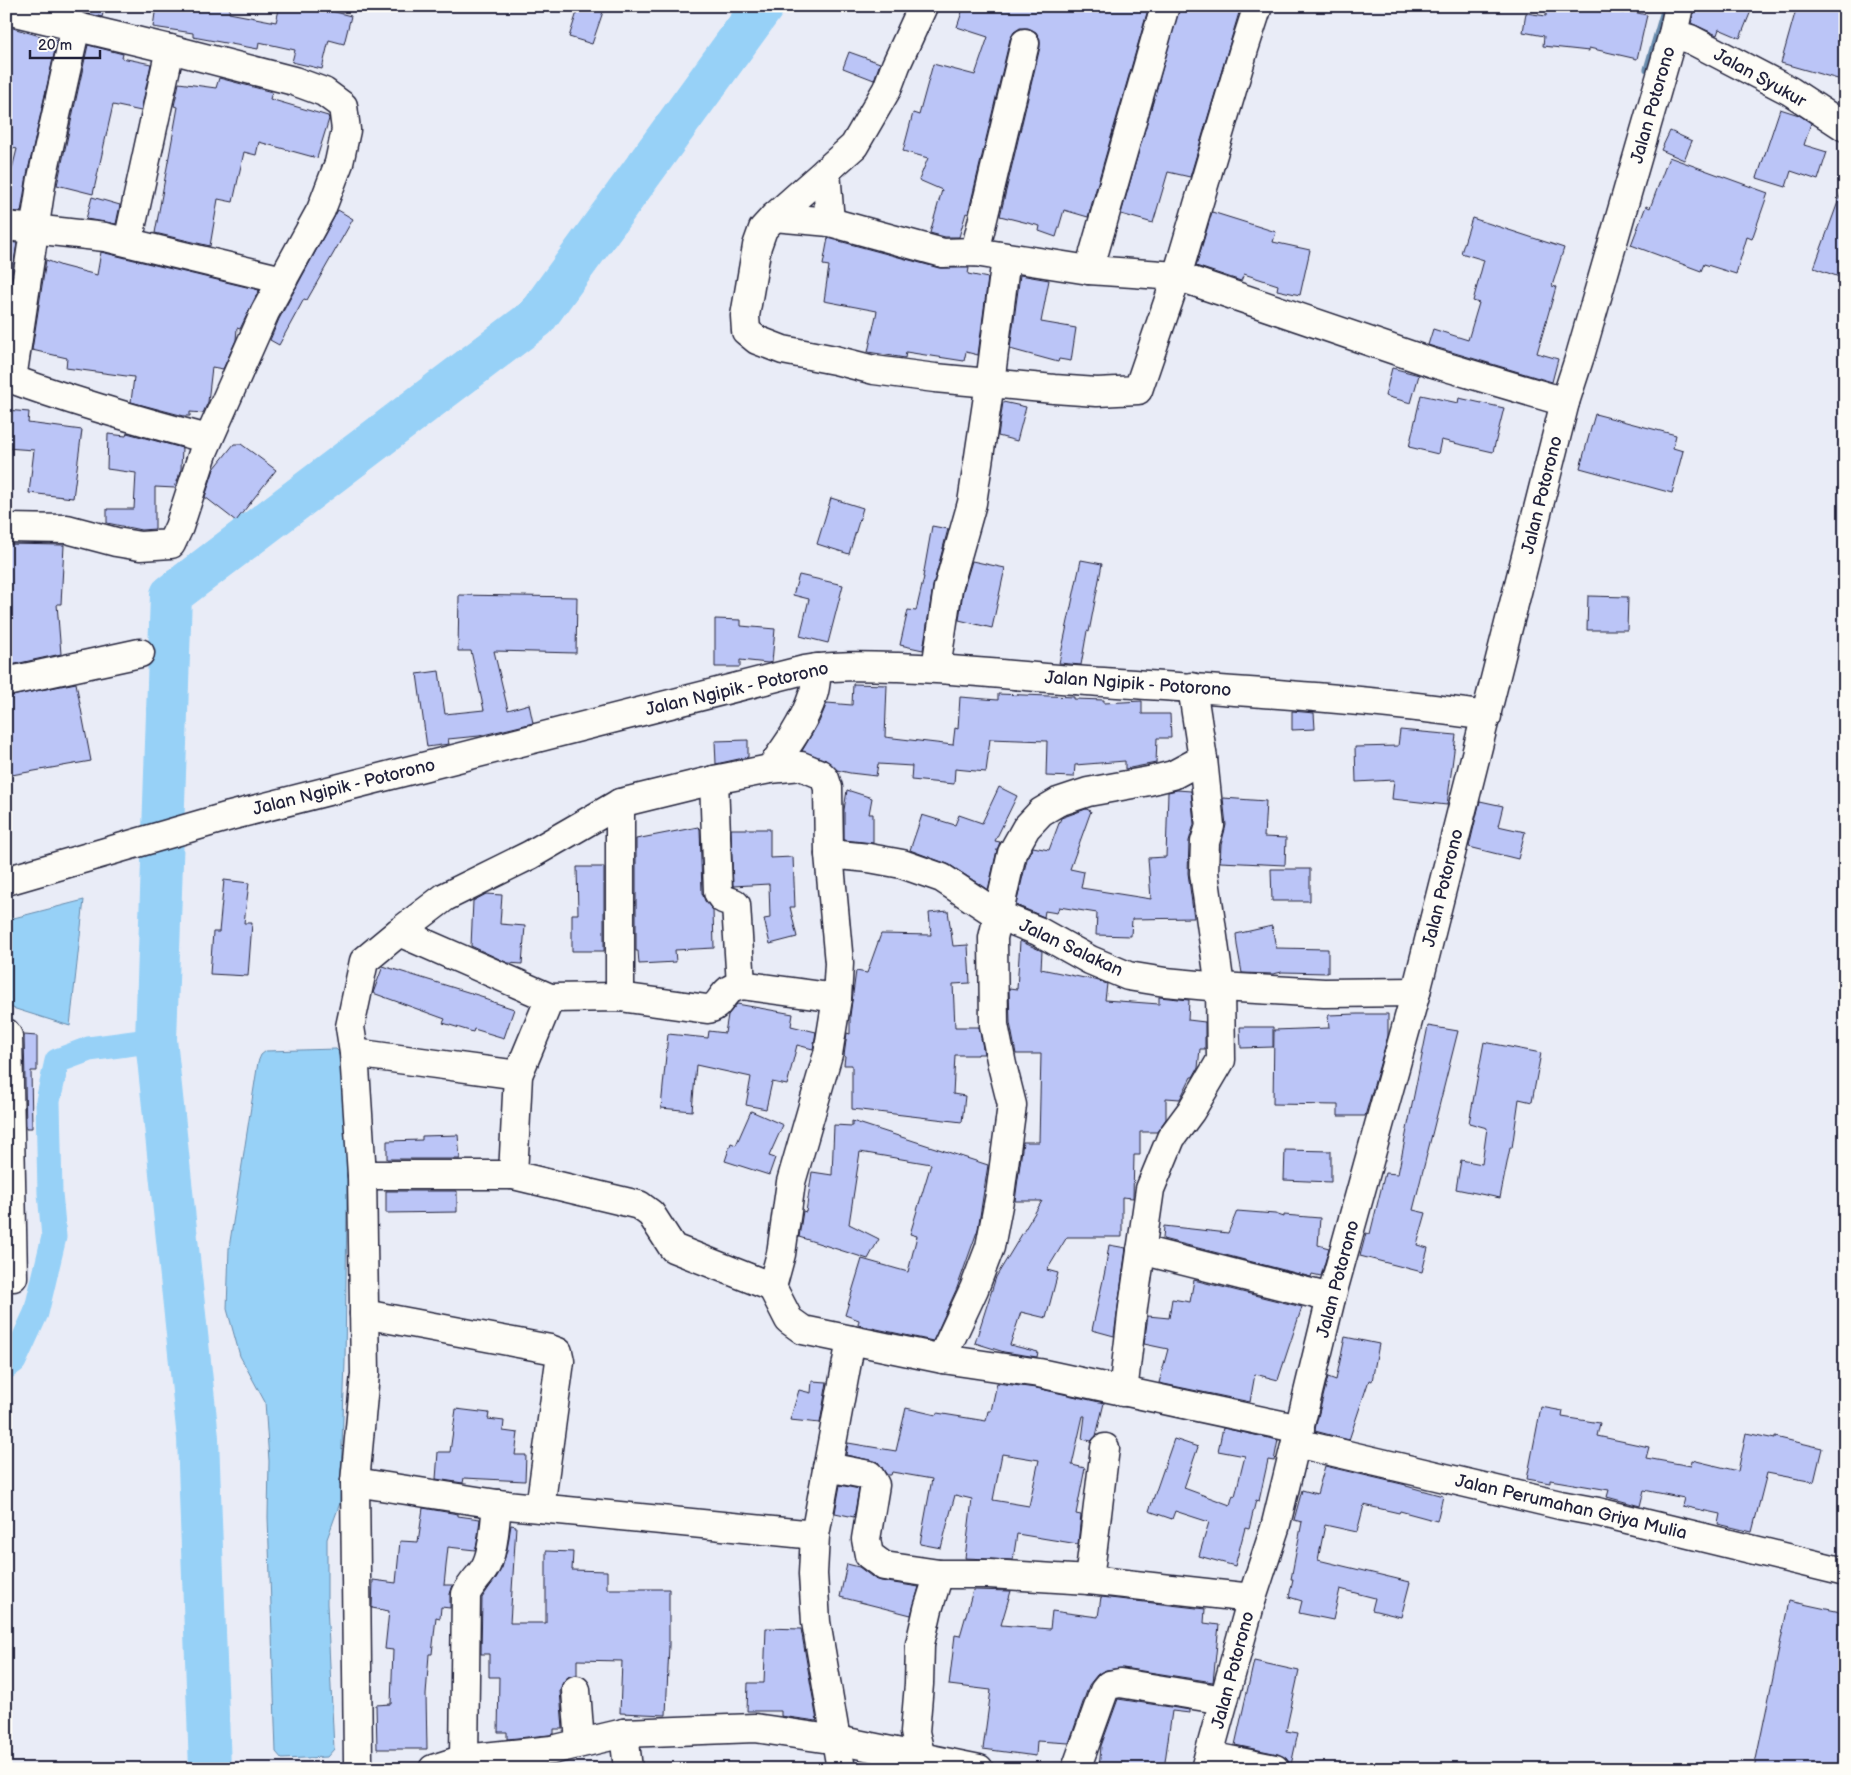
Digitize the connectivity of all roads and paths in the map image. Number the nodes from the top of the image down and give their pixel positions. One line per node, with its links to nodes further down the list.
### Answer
1 (923, 6): 12 (street)
2 (1165, 6): 20 (street)
3 (1258, 6): 21 (street)
4 (1679, 6): 8 (street, Jalan Potorono)
5 (6, 10): 6 (street)
6 (34, 11): 7 (street)
7 (76, 26): 10 (street); 16 (street)
8 (1673, 34): 11 (street, Jalan Syukur); 25 (street, Jalan Potorono)
9 (1026, 43): 18 (street)
10 (170, 49): 17 (street); 22 (street)
11 (1845, 127)
12 (826, 171): 13 (street); 14 (street)
13 (774, 217): 14 (street); 24 (street)
14 (830, 222): 18 (street)
15 (6, 226): 16 (street)
16 (34, 230): 17 (street); 23 (street)
17 (128, 242): 22 (street)
18 (975, 252): 19 (street)
19 (1006, 258): 20 (street); 24 (street)
20 (1089, 270): 21 (street)
21 (1177, 276): 24 (street); 25 (street)
22 (283, 280): 26 (street)
23 (9, 378): 26 (street)
24 (990, 383): 30 (street)
25 (1565, 402): 33 (street, Jalan Potorono)
26 (208, 439): 27 (street)
27 (6, 528)
28 (140, 653): 31 (street)
29 (817, 668): 30 (street, Jalan Ngipik - Potorono); 35 (street); 39 (street, Jalan Ngipik - Potorono)
30 (936, 668): 32 (street, Jalan Ngipik - Potorono)
31 (6, 682)
32 (1192, 687): 33 (street, Jalan Ngipik - Potorono); 34 (street)
33 (1487, 716): 44 (street, Jalan Potorono)
34 (1203, 759): 40 (street); 43 (street)
35 (770, 769): 36 (street); 38 (street)
36 (714, 780): 37 (street); 42 (street)
37 (620, 803): 41 (street); 45 (street)
38 (829, 854): 40 (street, Jalan Salakan); 47 (street)
39 (19, 878)
40 (998, 915): 43 (street, Jalan Salakan); 59 (street)
41 (399, 932): 46 (street); 49 (street)
42 (741, 985): 45 (street); 47 (street)
43 (1220, 987): 44 (street, Jalan Salakan); 53 (street)
44 (1416, 992): 56 (street, Jalan Potorono)
45 (620, 996): 46 (street)
46 (550, 998): 50 (street)
47 (837, 998): 55 (street)
48 (6, 1033): 54 (street)
49 (354, 1053): 50 (street); 51 (street)
50 (518, 1075): 52 (street)
51 (362, 1175): 52 (street); 57 (street)
52 (513, 1175): 55 (street)
53 (1141, 1250): 56 (street); 60 (street)
54 (6, 1276)
55 (772, 1287): 58 (street, Jalan Perumahan Griya Mulia)
56 (1332, 1298): 61 (street, Jalan Potorono)
57 (364, 1314): 64 (street); 66 (street)
58 (850, 1340): 59 (street, Jalan Perumahan Griya Mulia); 63 (street)
59 (943, 1359): 60 (street, Jalan Perumahan Griya Mulia)
60 (1123, 1392): 61 (street, Jalan Perumahan Griya Mulia)
61 (1298, 1436): 68 (street, Jalan Perumahan Griya Mulia); 71 (street, Jalan Potorono)
62 (1105, 1448): 70 (street)
63 (827, 1467): 67 (street); 69 (street)
64 (354, 1482): 65 (street); 80 (street)
65 (497, 1504): 66 (street); 78 (street)
66 (540, 1508): 67 (street)
67 (816, 1535): 75 (street)
68 (1845, 1572)
69 (939, 1574): 70 (street); 77 (street)
70 (1090, 1580): 71 (street)
71 (1252, 1598): 73 (street, Jalan Potorono)
72 (576, 1690): 76 (street)
73 (1224, 1700): 79 (street, Jalan Potorono); 85 (street)
74 (624, 1733): 75 (street); 76 (street); 82 (street)
75 (837, 1740): 77 (street); 83 (street)
76 (580, 1743): 78 (street)
77 (921, 1758): 84 (street)
78 (464, 1759): 81 (street)
79 (1207, 1762): 86 (street)
80 (359, 1769)
81 (433, 1769)
82 (628, 1769)
83 (841, 1769)
84 (979, 1769)
85 (1076, 1769)
86 (1276, 1769)

